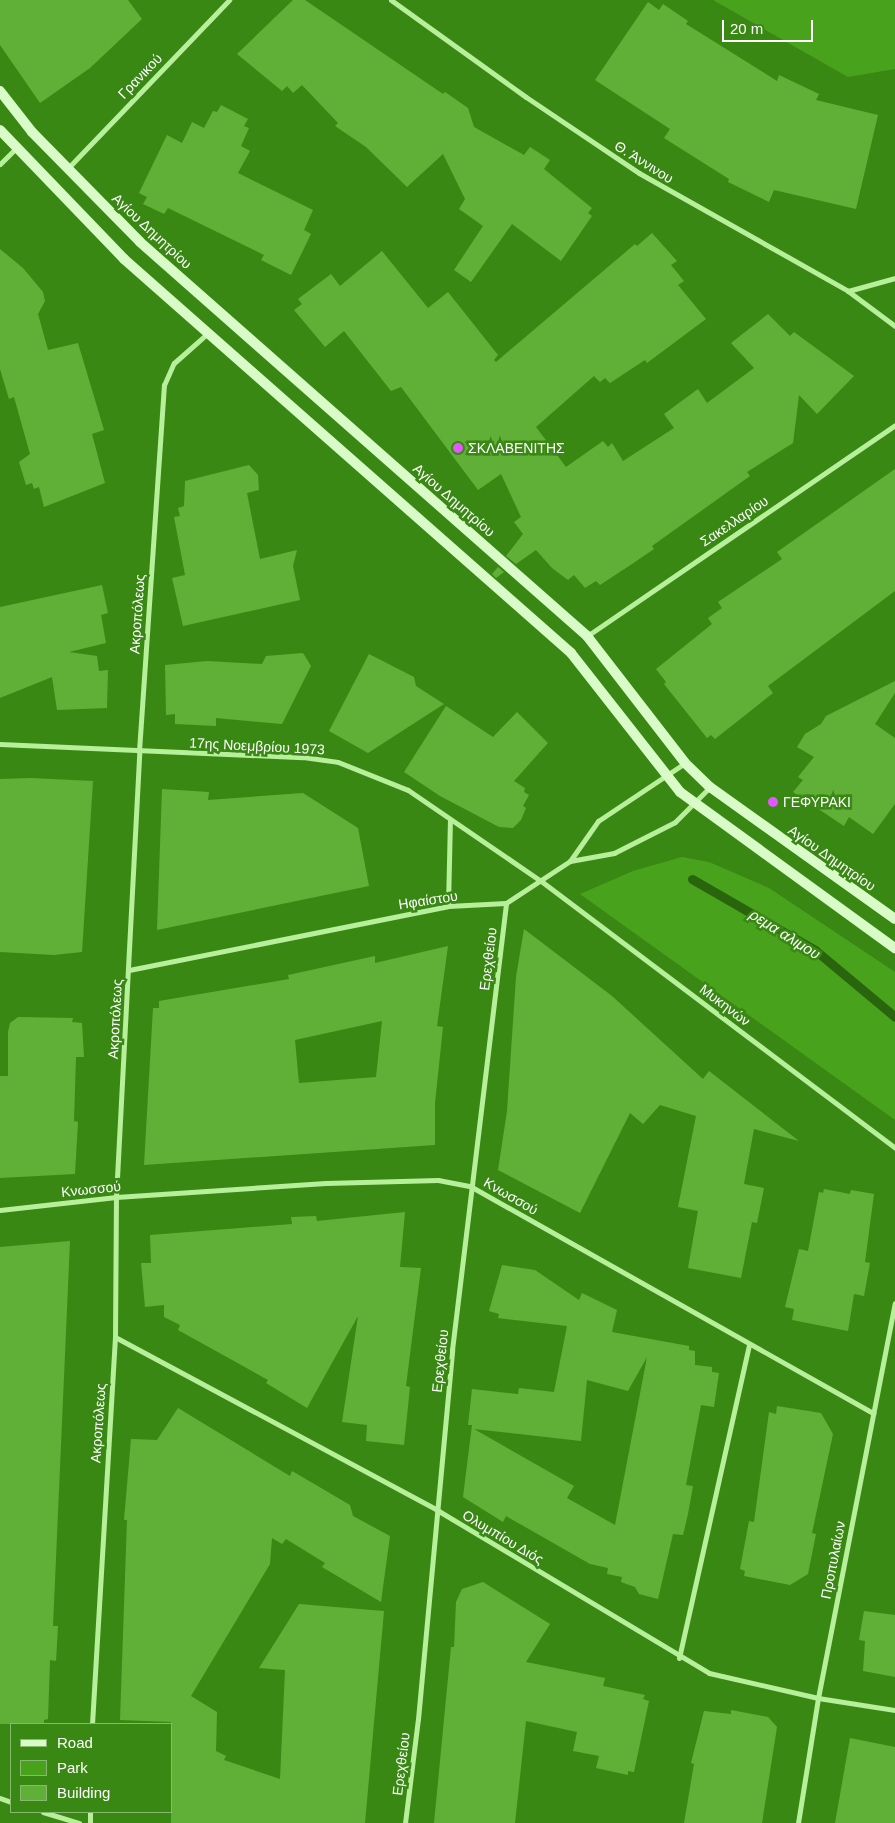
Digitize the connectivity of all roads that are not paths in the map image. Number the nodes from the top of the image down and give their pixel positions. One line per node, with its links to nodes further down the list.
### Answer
1 (229, 0): 7 (street, Γρανικού)
2 (391, 0): 9 (street, Θ. Άννινου)
3 (0, 91): 7 (street, Αγίου Δημητρίου)
4 (0, 130): 5 (street)
5 (15, 149): 6 (street); 11 (street)
6 (0, 164)
7 (68, 168): 13 (street, Αγίου Δημητρίου)
8 (895, 278): 9 (street)
9 (848, 291): 10 (street, Θ. Άννινου)
10 (895, 326)
11 (208, 333): 15 (street, Ακροπόλεως); 17 (street)
12 (895, 425): 13 (street, Σακελλαρίου)
13 (587, 636): 16 (street, Αγίου Δημητρίου)
14 (0, 744): 15 (street, 17ης Νοεμβρίου 1973)
15 (139, 751): 20 (street, 17ης Νοεμβρίου 1973); 27 (street, Ακροπόλεως)
16 (685, 763): 17 (street, Ηφαίστου); 18 (street, Αγίου Δημητρίου)
17 (665, 776): 19 (street); 21 (street, Ηφαίστου)
18 (710, 788): 19 (street); 25 (street, Αγίου Δημητρίου)
19 (693, 803): 21 (street); 26 (street)
20 (450, 820): 22 (street, 17ης Νοεμβρίου 1973); 24 (street)
21 (570, 861): 22 (street, Ηφαίστου)
22 (541, 881): 23 (street, Ηφαίστου); 28 (street, Μυκηνών)
23 (506, 903): 24 (street, Ηφαίστου); 29 (street, Ερεχθείου)
24 (448, 906): 27 (street, Ηφαίστου)
25 (895, 919)
26 (895, 948)
27 (129, 970): 30 (street, Ακροπόλεως)
28 (895, 1148)
29 (470, 1186): 30 (street, Κνωσσού); 34 (street, Κνωσσού); 36 (street, Ερεχθείου)
30 (116, 1197): 31 (street, Κνωσσού); 33 (street, Ακροπόλεως)
31 (0, 1210)
32 (895, 1303): 35 (street, Προπυλαίων)
33 (115, 1338): 36 (street, Ολυμπίου Διός); 40 (street, Ακροπόλεως)
34 (749, 1345): 35 (street, Κνωσσού); 37 (street)
35 (873, 1414): 38 (street, Προπυλαίων)
36 (437, 1510): 37 (street, Ολυμπίου Διός); 43 (street, Ερεχθείου)
37 (679, 1658): 38 (street, Ολυμπίου Διός)
38 (818, 1698): 39 (street, Ολυμπίου Διός); 44 (street, Προπυλαίων)
39 (895, 1710)
40 (92, 1723)
41 (46, 1813): 42 (street)
42 (79, 1823)
43 (405, 1823)
44 (798, 1823)

